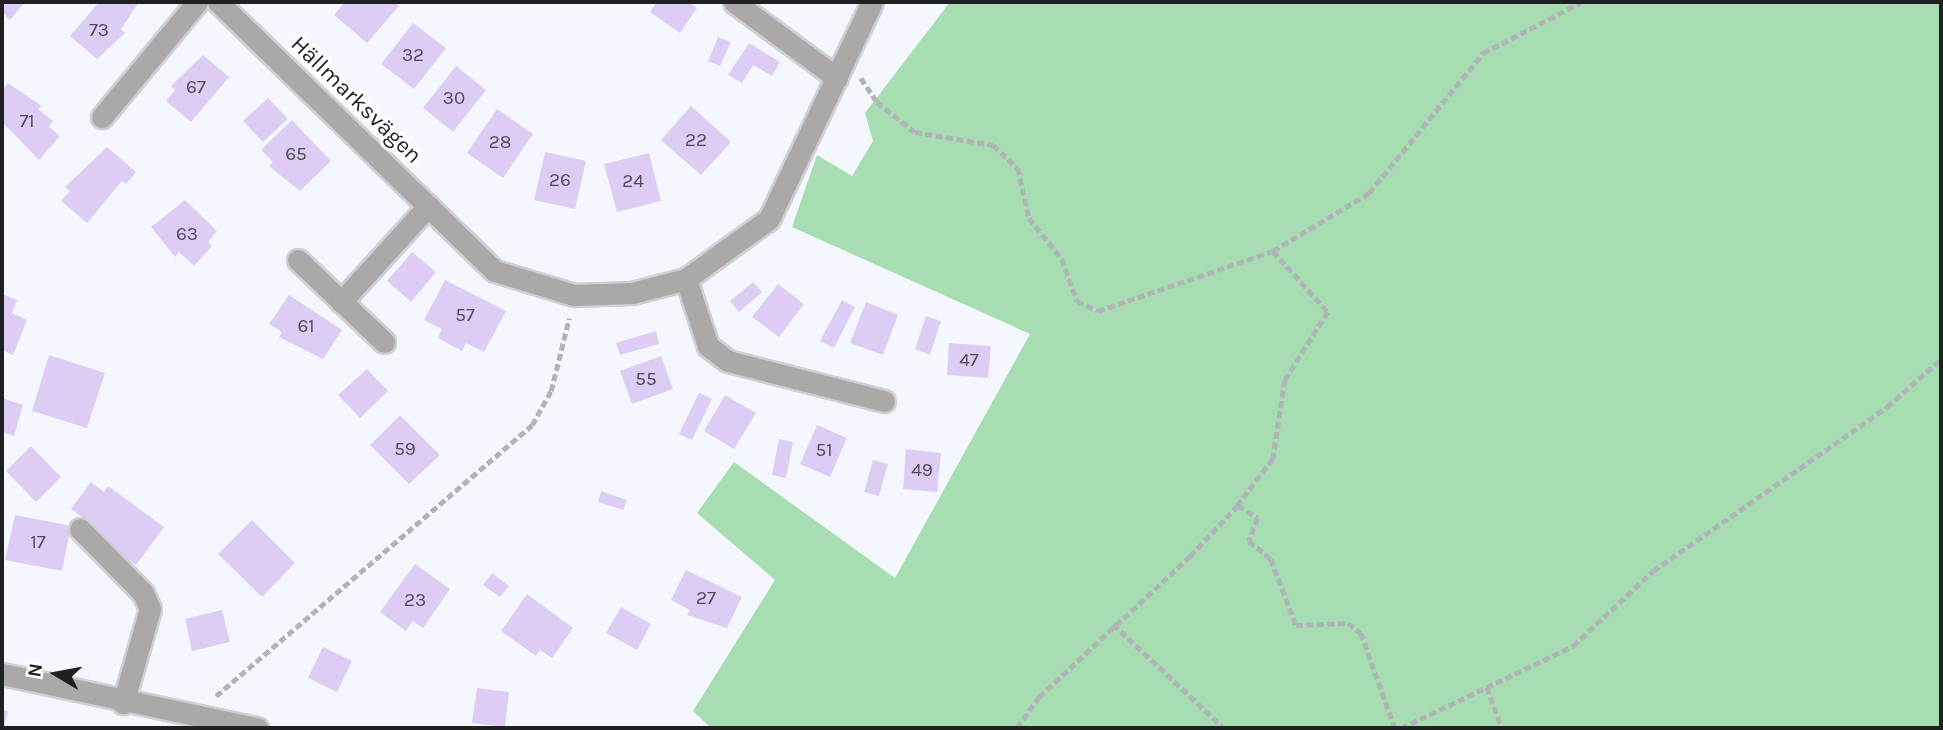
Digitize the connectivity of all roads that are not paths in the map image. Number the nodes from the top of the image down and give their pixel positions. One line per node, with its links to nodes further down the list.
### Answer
1 (197, 2): 6 (street)
2 (218, 2): 7 (street, Hällmarksvägen)
3 (734, 2): 5 (street)
4 (872, 2): 5 (street, Hällmarksvägen)
5 (837, 78): 9 (street, Hällmarksvägen)
6 (103, 117)
7 (428, 206): 9 (street, Hällmarksvägen); 10 (street)
8 (298, 260): 10 (street)
9 (686, 279): 12 (street)
10 (341, 302): 11 (street)
11 (384, 342)
12 (884, 401)
13 (80, 529): 15 (street)
14 (2, 674): 15 (street)
15 (123, 702): 16 (street)
16 (195, 723): 17 (street)
17 (257, 728)

